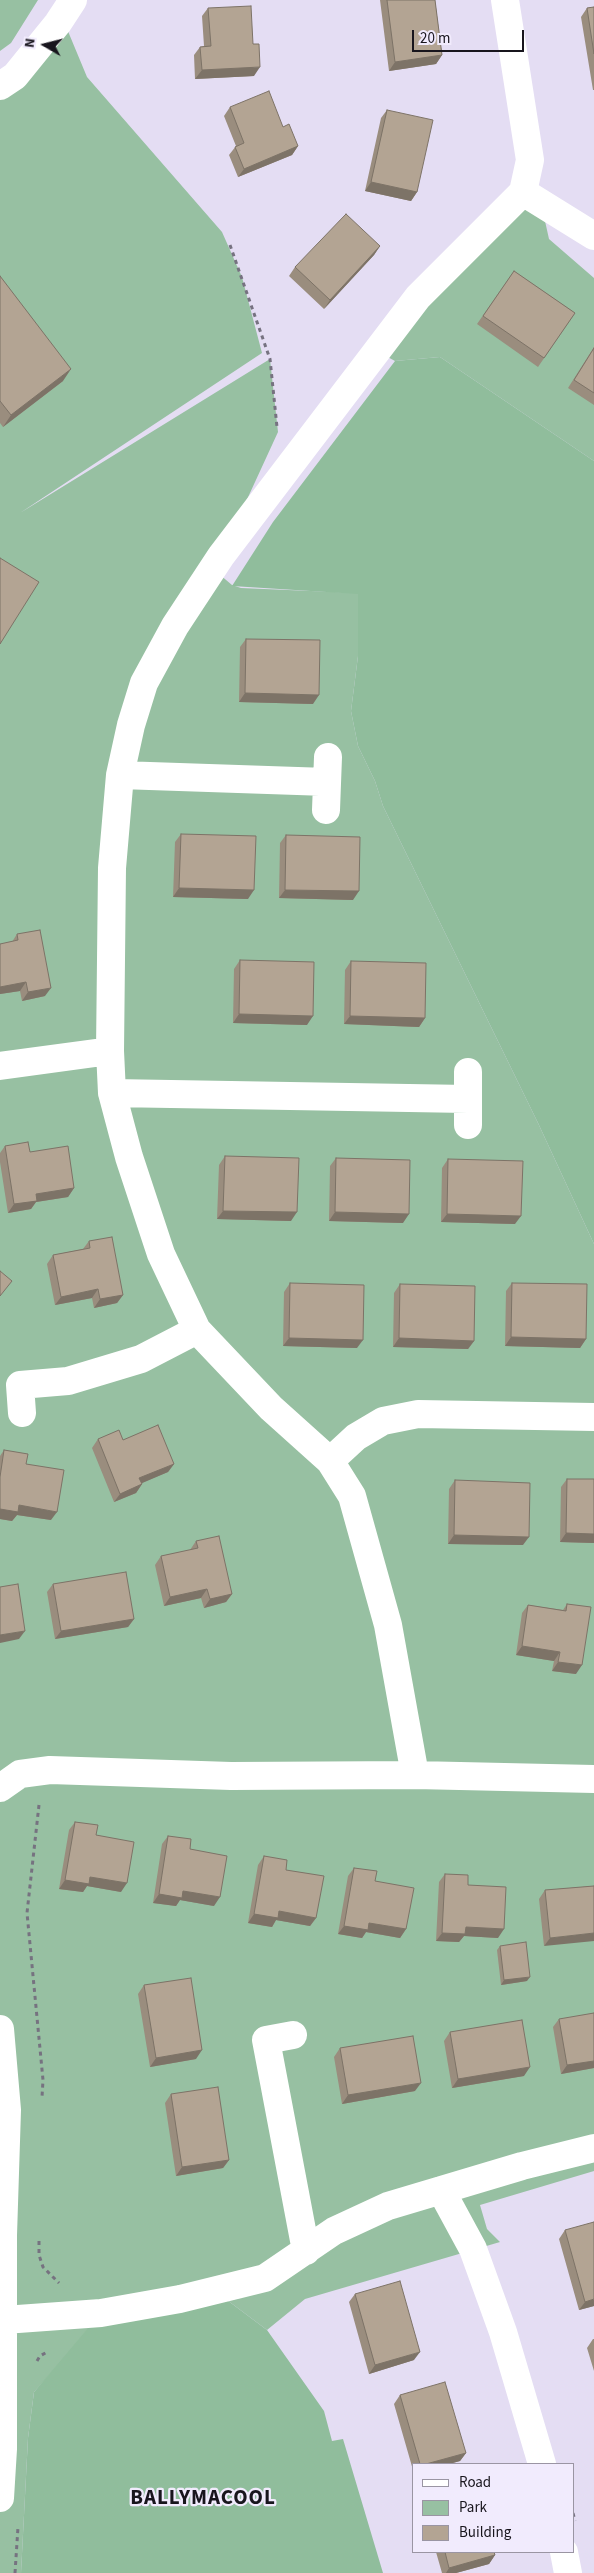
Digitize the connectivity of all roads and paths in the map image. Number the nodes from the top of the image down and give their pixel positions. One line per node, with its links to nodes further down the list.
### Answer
1 (73, 0): 3 (street)
2 (505, 0): 4 (street)
3 (0, 86)
4 (523, 192): 5 (street); 8 (street)
5 (594, 236)
6 (230, 245): 7 (path)
7 (278, 432)
8 (120, 775): 9 (street); 10 (street)
9 (326, 810)
10 (110, 1051): 11 (street); 12 (street)
11 (0, 1066)
12 (112, 1093): 13 (street); 14 (street)
13 (468, 1126)
14 (197, 1330): 15 (street); 17 (street)
15 (22, 1413)
16 (594, 1417): 17 (street)
17 (330, 1461): 18 (street)
18 (415, 1776): 19 (street); 20 (street)
19 (594, 1779)
20 (0, 1788)
21 (39, 1796): 24 (path)
22 (0, 2029): 25 (street)
23 (293, 2035): 29 (street)
24 (42, 2099)
25 (3, 2110): 31 (street)
26 (594, 2148): 27 (street)
27 (441, 2190): 29 (street); 35 (street)
28 (39, 2236): 30 (path)
29 (306, 2251): 31 (street)
30 (62, 2285)
31 (4, 2320): 34 (street)
32 (54, 2347): 33 (path)
33 (36, 2363)
34 (2, 2448): 36 (street)
35 (542, 2463)
36 (0, 2498)
37 (18, 2523): 39 (path)
38 (564, 2553): 40 (street)
39 (15, 2573)
40 (568, 2573)

